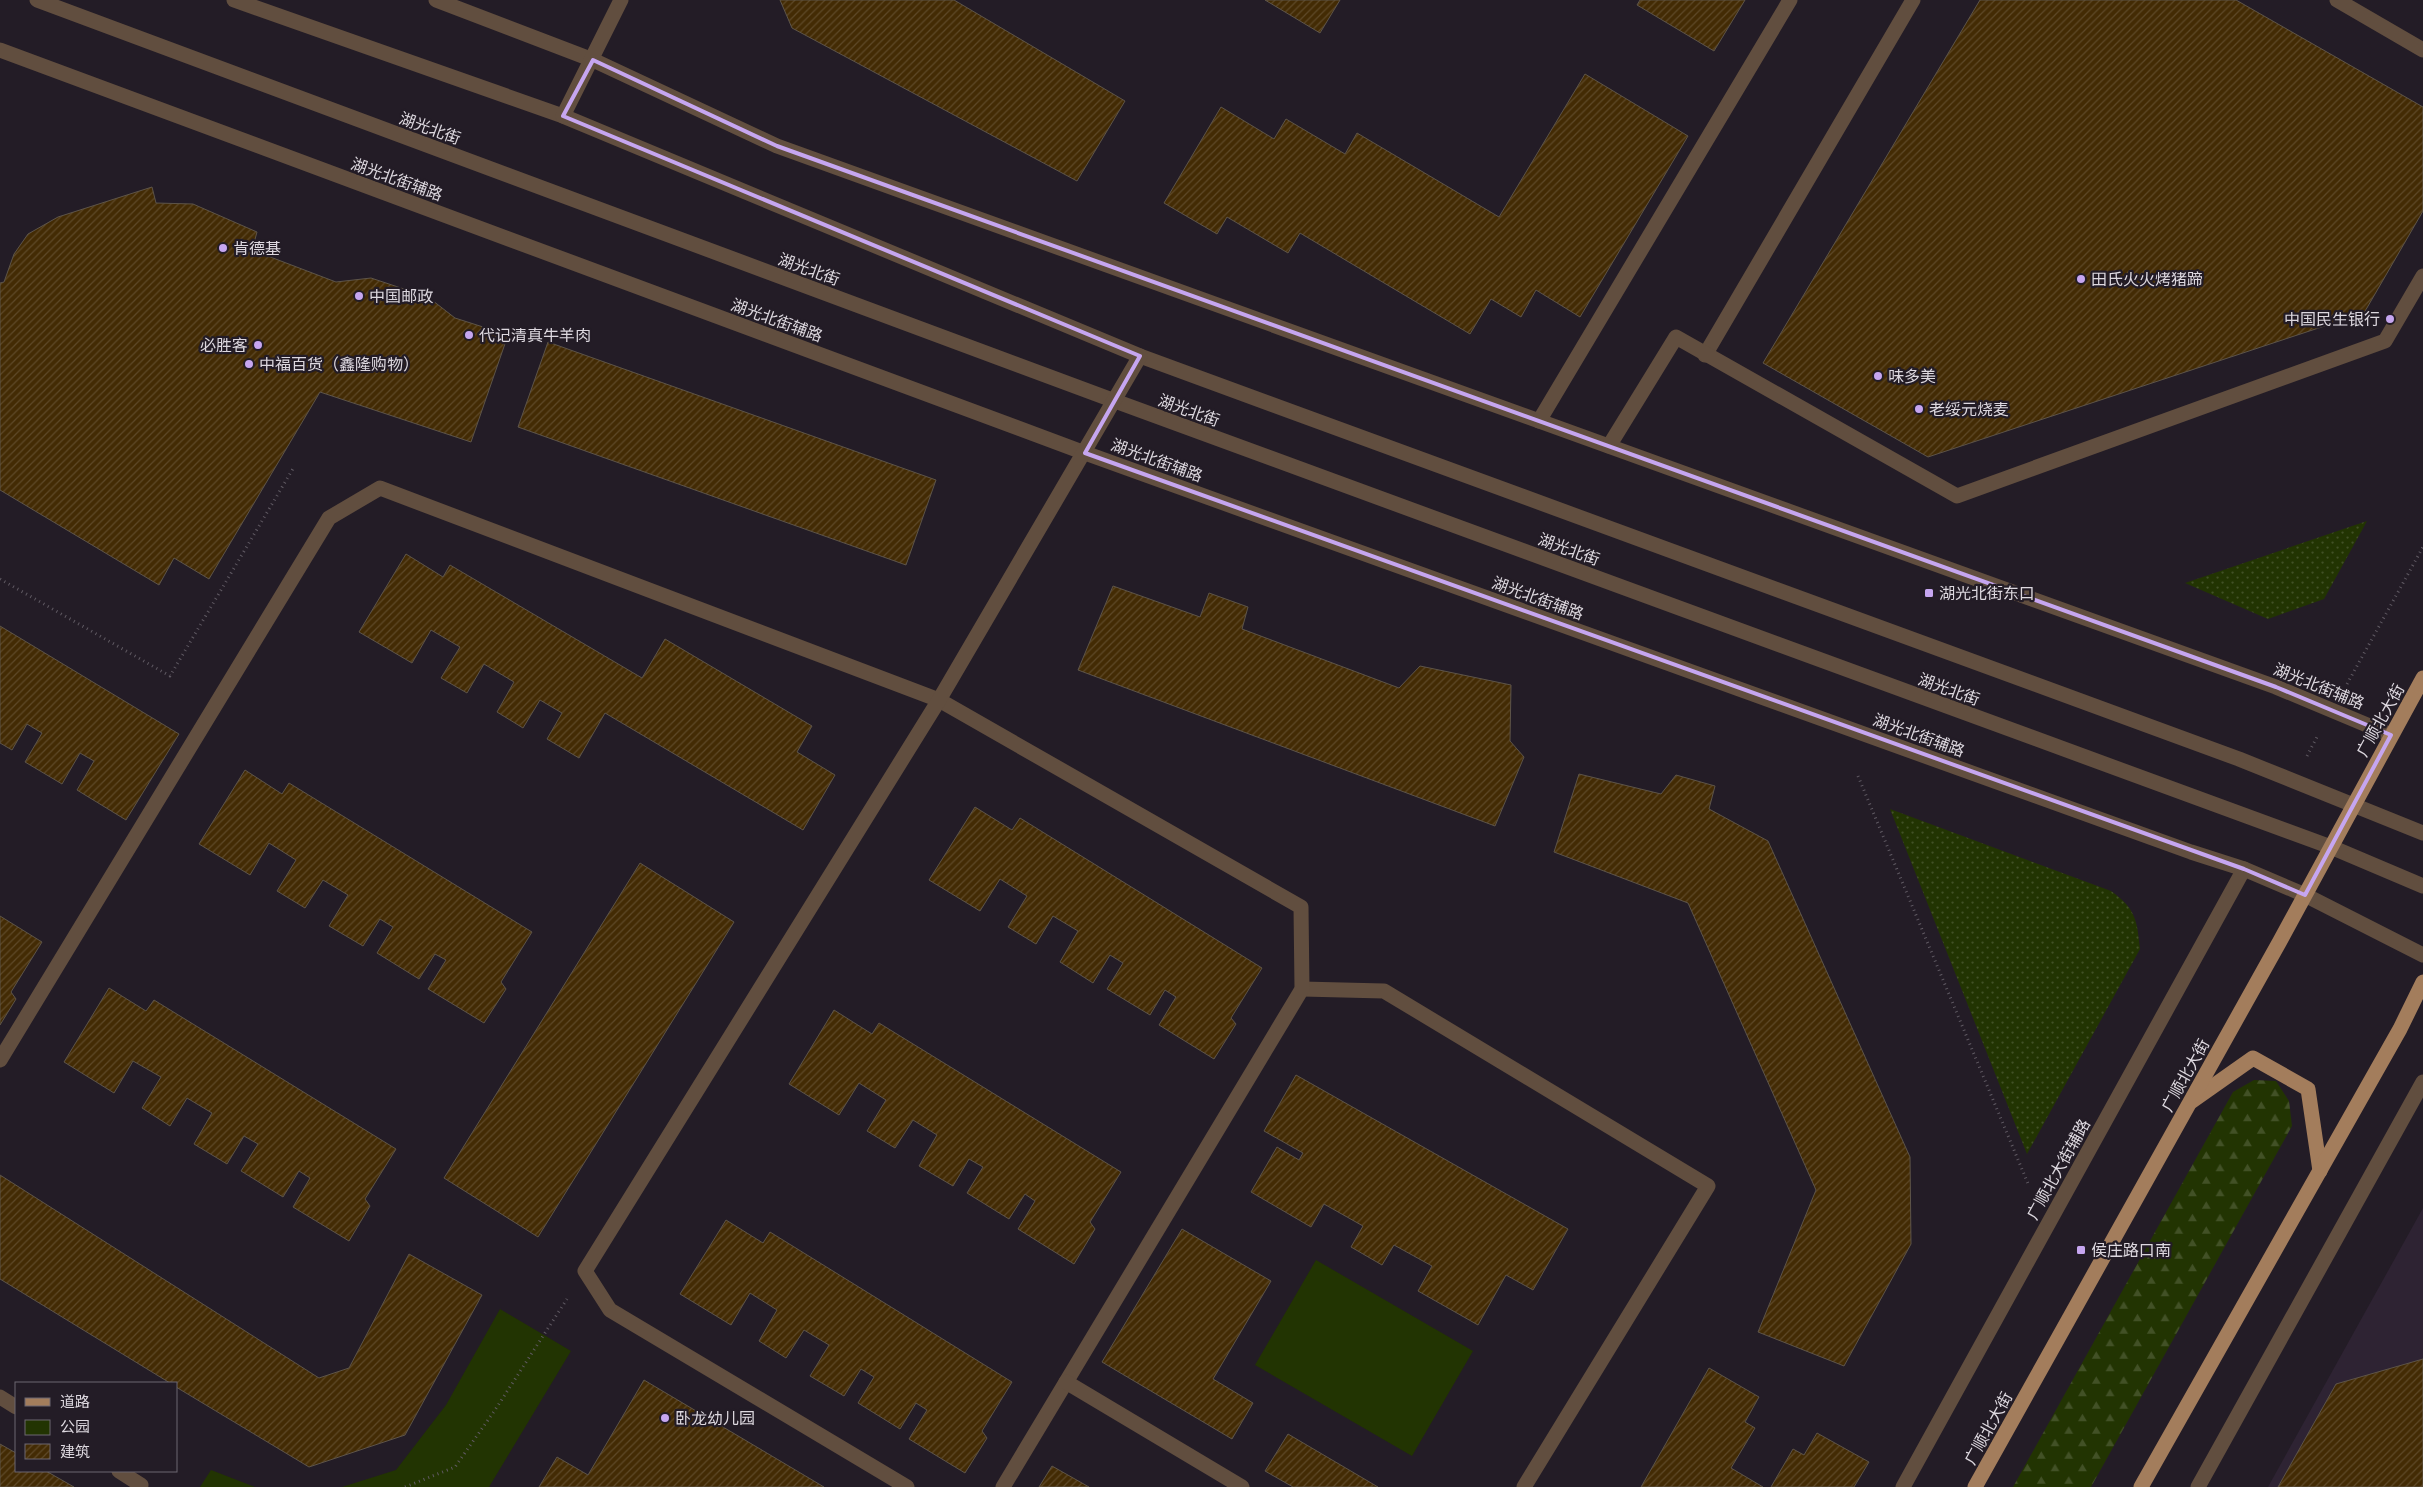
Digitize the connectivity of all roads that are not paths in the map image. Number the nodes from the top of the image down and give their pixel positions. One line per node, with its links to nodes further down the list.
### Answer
1 (37, 0): 15 (street, 湖光北街)
2 (234, 0): 11 (street, 湖光北街)
3 (436, 0): 10 (street, 湖光北街辅路)
4 (620, 0): 10 (street)
5 (1790, 0): 16 (street)
6 (1913, 0): 13 (street)
7 (2337, 0): 9 (street)
8 (0, 50): 18 (street, 湖光北街辅路)
9 (2423, 50)
10 (593, 60): 11 (street); 16 (street, 湖光北街辅路)
11 (563, 116): 14 (street, 湖光北街)
12 (2423, 276): 13 (street)
13 (1706, 355): 17 (street)
14 (1140, 356): 15 (street); 22 (street, 湖光北街)
15 (1115, 401): 18 (street); 24 (street, 湖光北街)
16 (1539, 421): 17 (street, 湖光北街辅路)
17 (1609, 446): 21 (street, 湖光北街辅路)
18 (1085, 453): 20 (street); 25 (street, 湖光北街辅路)
19 (2423, 678): 21 (main road, 广顺北大街)
20 (940, 700): 30 (street); 31 (street); 40 (street)
21 (2391, 735): 22 (main road, 广顺北大街)
22 (2353, 804): 23 (street, 湖光北街); 24 (main road, 广顺北大街)
23 (2423, 833)
24 (2331, 847): 26 (street, 湖光北街); 27 (main road, 广顺北大街)
25 (2244, 869): 27 (street, 湖光北街辅路); 44 (street, 广顺北大街辅路)
26 (2423, 886)
27 (2305, 895): 28 (street, 湖光北街辅路); 33 (main road, 广顺北大街)
28 (2423, 955)
29 (2423, 982): 34 (main road)
30 (1302, 989): 35 (street); 43 (street)
31 (0, 1060)
32 (2423, 1082): 47 (street)
33 (2188, 1104): 34 (main road); 45 (main road, 广顺北大街)
34 (2320, 1171): 46 (main road)
35 (1066, 1382): 41 (street); 42 (street)
36 (0, 1396): 37 (street)
37 (15, 1406)
38 (121, 1472): 39 (street)
39 (141, 1485)
40 (907, 1487)
41 (1003, 1487)
42 (1242, 1487)
43 (1524, 1487)
44 (1903, 1487)
45 (1975, 1487)
46 (2141, 1487)
47 (2198, 1487)

